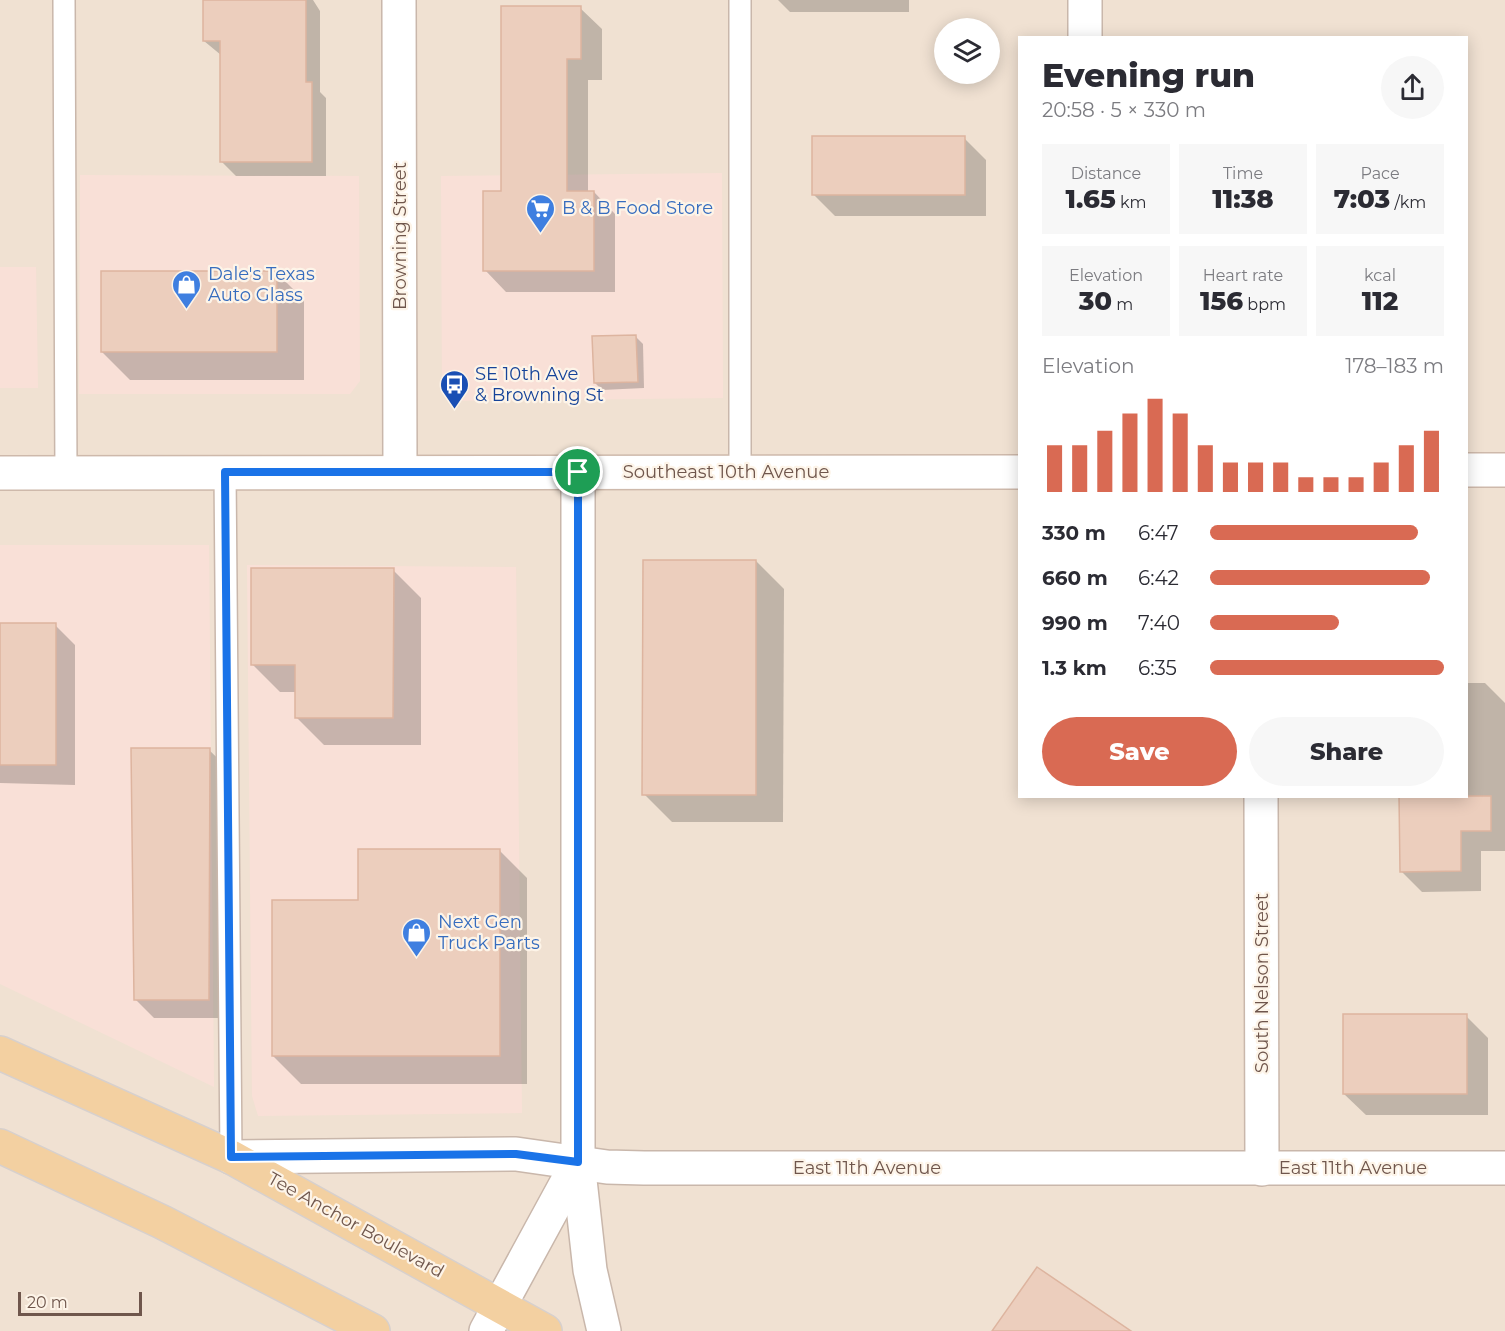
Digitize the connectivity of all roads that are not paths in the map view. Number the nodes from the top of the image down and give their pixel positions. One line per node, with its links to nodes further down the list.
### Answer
1 (64, 0): 14 (lane)
2 (399, 0): 9 (street, Browning Street)
3 (740, 0): 13 (lane)
4 (1085, 0): 5 (street)
5 (1085, 36)
6 (1468, 470): 7 (street)
7 (1505, 470)
8 (225, 472): 9 (street, Southeast 10th Avenue); 14 (street, Southeast 10th Avenue); 18 (lane)
9 (400, 472): 10 (street, Southeast 10th Avenue)
10 (578, 472): 13 (street, Southeast 10th Avenue); 19 (street)
11 (1018, 472): 13 (street, Southeast 10th Avenue)
12 (0, 473): 14 (street, Southeast 10th Avenue)
13 (740, 473)
14 (66, 474)
15 (1261, 798): 21 (street, South Nelson Street)
16 (0, 1053): 18 (main road, Tee Anchor Boulevard)
17 (0, 1146): 23 (main road)
18 (231, 1157): 19 (street, East 11th Avenue); 22 (main road, Tee Anchor Boulevard)
19 (578, 1162): 21 (street, East 11th Avenue); 22 (street); 25 (street)
20 (1505, 1168): 21 (street, East 11th Avenue)
21 (1262, 1169)
22 (494, 1318): 24 (main road, Tee Anchor Boulevard)
23 (373, 1331)
24 (545, 1331)
25 (604, 1331)

